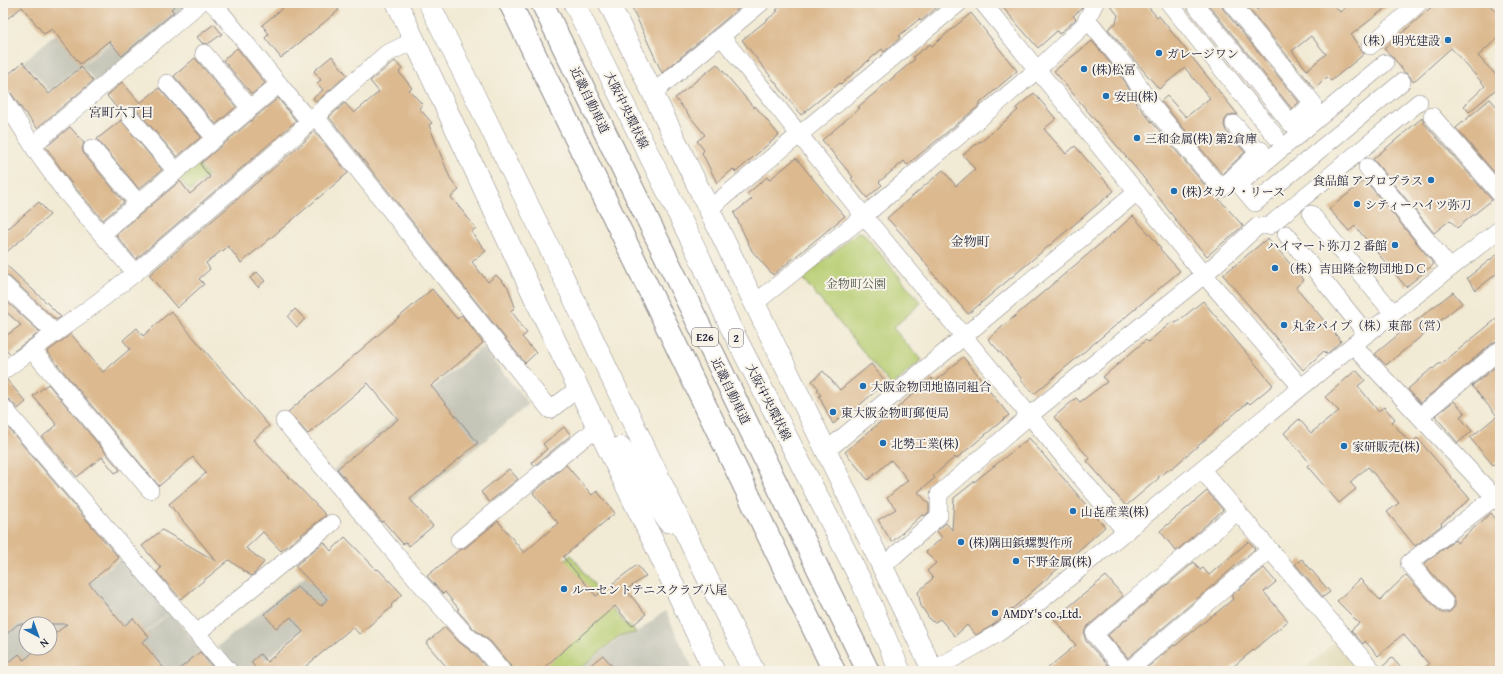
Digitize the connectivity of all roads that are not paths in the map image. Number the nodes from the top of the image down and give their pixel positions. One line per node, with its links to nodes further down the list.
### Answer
1 (200, 3): 38 (street)
2 (212, 3): 26 (street)
3 (397, 3): 19 (main road)
4 (429, 3): 85 (main road)
5 (510, 3): 92 (highway, E26)
6 (542, 3): 93 (highway, 近畿自動車道 / E26)
7 (574, 3): 53 (main road, 大阪中央環状線 / 2)
8 (609, 3): 27 (main road)
9 (761, 3): 18 (street)
10 (959, 3): 35 (street)
11 (983, 3): 23 (street)
12 (1094, 3): 17 (street)
13 (1169, 3): 36 (street)
14 (1194, 3): 15 (street)
15 (1231, 3)
16 (1419, 3): 20 (street)
17 (1087, 19): 23 (street); 34 (street)
18 (721, 36): 27 (street); 35 (street)
19 (414, 40): 33 (street); 59 (main road)
20 (1370, 46)
21 (204, 54): 30 (street)
22 (1385, 63): 45 (street)
23 (1037, 70): 42 (street); 48 (street)
24 (1402, 82): 45 (street)
25 (167, 83): 37 (street)
26 (279, 84): 30 (street); 33 (street)
27 (653, 92): 46 (main road); 53 (main road)
28 (4, 101): 38 (street)
29 (1419, 102): 49 (street)
30 (250, 108): 37 (street)
31 (1432, 116): 43 (street)
32 (130, 117): 41 (street)
33 (312, 119): 55 (street); 69 (street)
34 (1234, 124)
35 (799, 134): 46 (street); 48 (street)
36 (1276, 137)
37 (215, 138): 41 (street)
38 (33, 145): 51 (street)
39 (92, 148): 44 (street)
40 (1367, 167): 54 (street)
41 (176, 171): 44 (street)
42 (1137, 192): 56 (street); 63 (street)
43 (1500, 194)
44 (138, 203): 51 (street)
45 (1255, 203): 49 (street)
46 (709, 209): 58 (main road)
47 (1311, 214): 60 (street)
48 (864, 216): 58 (street); 63 (street)
49 (1258, 226): 56 (street)
50 (1500, 229): 54 (street)
51 (102, 234): 55 (street)
52 (1286, 234): 61 (street)
53 (701, 260): 94 (main road, 大阪中央環状線 / 2)
54 (1450, 268): 60 (street)
55 (135, 273): 62 (street)
56 (1204, 275): 68 (street); 71 (street)
57 (3, 284): 62 (street)
58 (755, 303): 75 (main road)
59 (538, 305): 69 (main road); 85 (main road)
60 (1393, 313): 61 (street)
61 (1377, 327): 64 (street)
62 (55, 333): 65 (street)
63 (964, 337): 71 (street); 75 (street)
64 (1353, 345): 68 (street); 72 (street)
65 (32, 350): 67 (street); 77 (street)
66 (1500, 350): 72 (street)
67 (3, 371)
68 (1301, 387): 76 (street)
69 (579, 388): 74 (main road)
70 (3, 407): 87 (street)
71 (1029, 416): 81 (street); 84 (street)
72 (1420, 416): 78 (street)
73 (284, 422): 89 (street)
74 (599, 429): 82 (street); 90 (main road)
75 (826, 451): 84 (main road)
76 (1202, 470): 79 (street); 81 (street)
77 (150, 490)
78 (1497, 500): 86 (street)
79 (1238, 511): 83 (street); 96 (street)
80 (332, 523): 87 (street)
81 (1126, 532): 95 (street)
82 (459, 540)
83 (1270, 550): 96 (street); 97 (street)
84 (883, 566): 95 (main road)
85 (718, 598): 91 (main road)
86 (1445, 603)
87 (197, 633): 88 (street)
88 (229, 671)
89 (502, 671)
90 (714, 671)
91 (754, 671)
92 (834, 671)
93 (868, 671)
94 (900, 671)
95 (932, 671)
96 (1127, 671)
97 (1373, 671)

